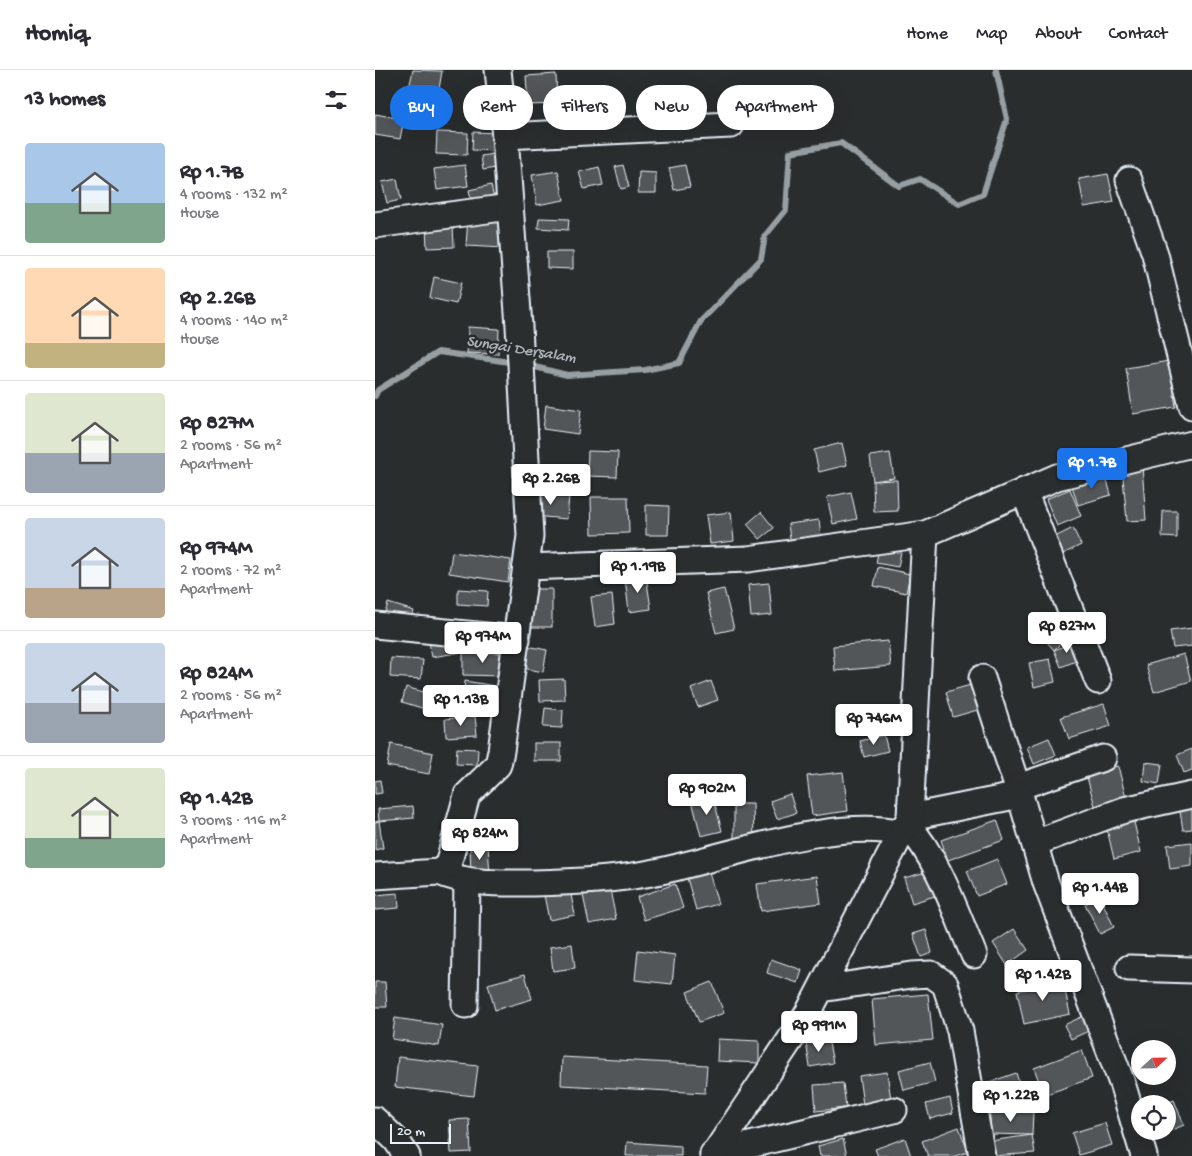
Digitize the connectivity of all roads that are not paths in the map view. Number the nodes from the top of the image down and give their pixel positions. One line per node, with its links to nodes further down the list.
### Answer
1 (498, 70): 3 (street)
2 (717, 126): 3 (street)
3 (505, 136): 5 (street)
4 (1129, 180): 7 (street)
5 (510, 207): 6 (street); 11 (street)
6 (375, 225)
7 (1192, 406)
8 (1192, 444): 9 (street)
9 (1024, 491): 10 (street); 15 (street)
10 (925, 534): 11 (street); 19 (street)
11 (526, 568): 13 (street)
12 (375, 625): 13 (street)
13 (517, 639): 21 (street)
14 (982, 678): 17 (street)
15 (1098, 681)
16 (1103, 758): 17 (street)
17 (1019, 791): 19 (street); 20 (street)
18 (1192, 795): 20 (street)
19 (906, 825): 23 (street); 24 (street); 27 (street)
20 (1035, 843): 34 (street)
21 (439, 872): 22 (street); 23 (street)
22 (375, 876)
23 (467, 881): 28 (street)
24 (974, 955)
25 (1129, 968): 26 (street)
26 (1191, 974)
27 (821, 988): 31 (street); 33 (street)
28 (465, 1004)
29 (894, 1110): 31 (street)
30 (375, 1120): 32 (street)
31 (713, 1155)
32 (407, 1156)
33 (982, 1156)
34 (1144, 1156)

